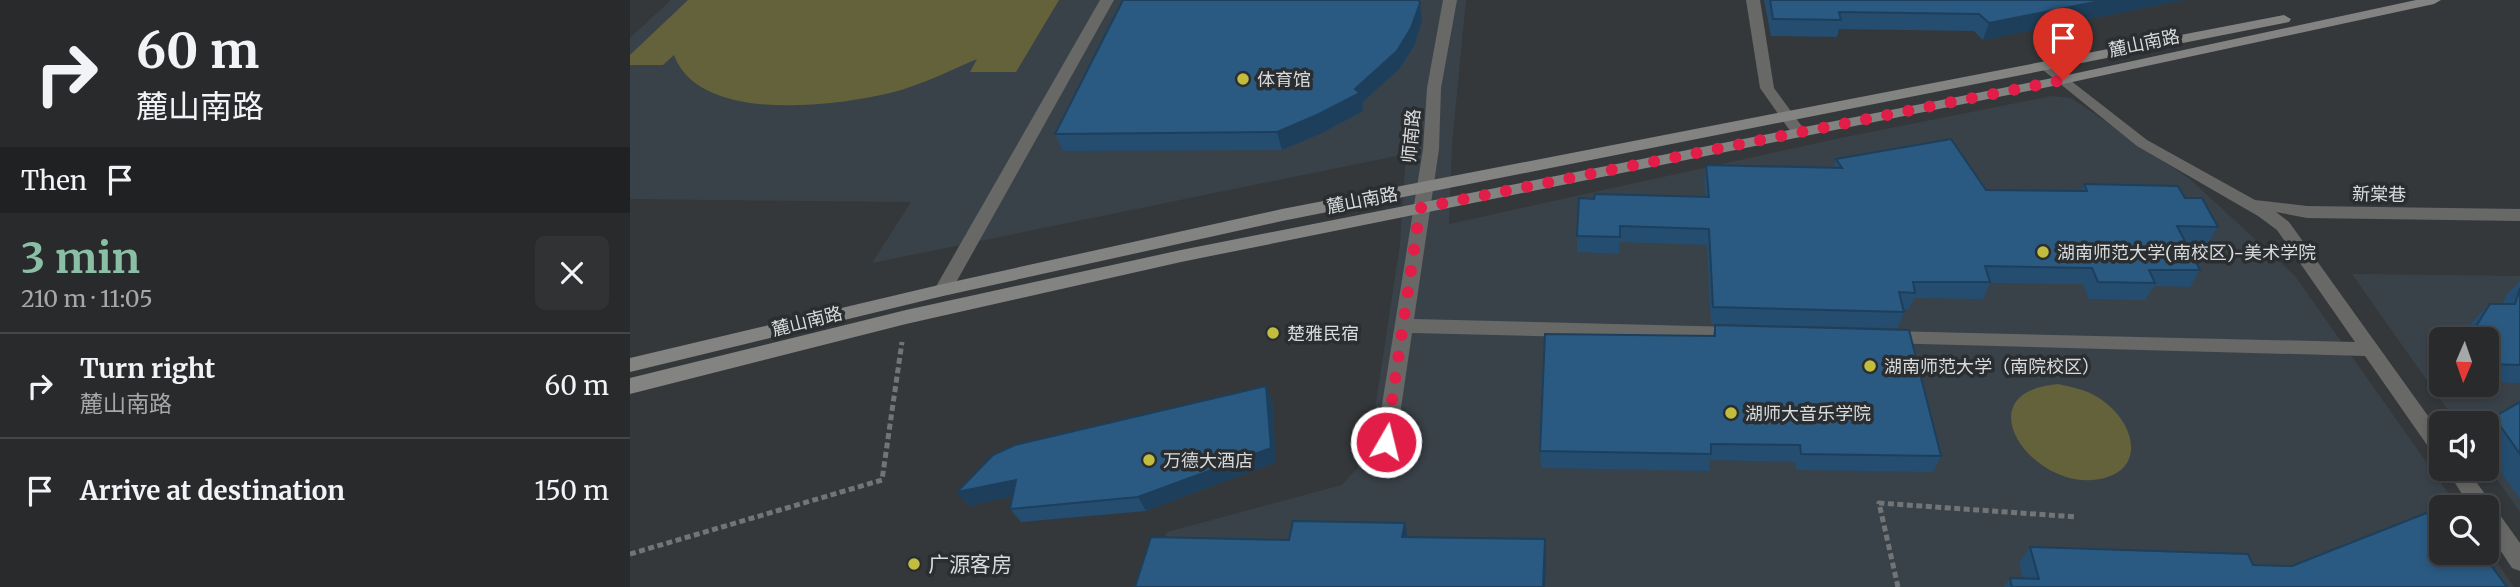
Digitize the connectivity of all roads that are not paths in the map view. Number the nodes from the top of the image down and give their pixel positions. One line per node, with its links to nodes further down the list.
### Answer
1 (1107, 0): 14 (street)
2 (1450, 0): 10 (street, 师南路)
3 (1753, 0): 8 (street)
4 (2376, 0): 6 (main road, 麓山南路)
5 (2434, 0): 7 (main road, 麓山南路)
6 (2048, 66): 7 (street); 8 (main road, 麓山南路)
7 (2063, 80): 9 (main road, 麓山南路); 11 (street)
8 (1786, 117): 9 (street); 10 (main road, 麓山南路)
9 (1798, 132): 12 (main road, 麓山南路)
10 (1424, 188): 12 (street, 师南路); 14 (main road, 麓山南路)
11 (2239, 197): 13 (street, 新棠巷); 18 (street)
12 (1420, 208): 15 (street, 师南路); 20 (main road, 麓山南路)
13 (2520, 215)
14 (943, 290): 19 (main road, 麓山南路)
15 (1403, 326): 16 (street); 22 (street, 师南路)
16 (1749, 334)
17 (1874, 337): 18 (street)
18 (2368, 349): 21 (street)
19 (630, 365)
20 (630, 386)
21 (2429, 433)
22 (1386, 442)
23 (2499, 530): 24 (street)
24 (2520, 561)

